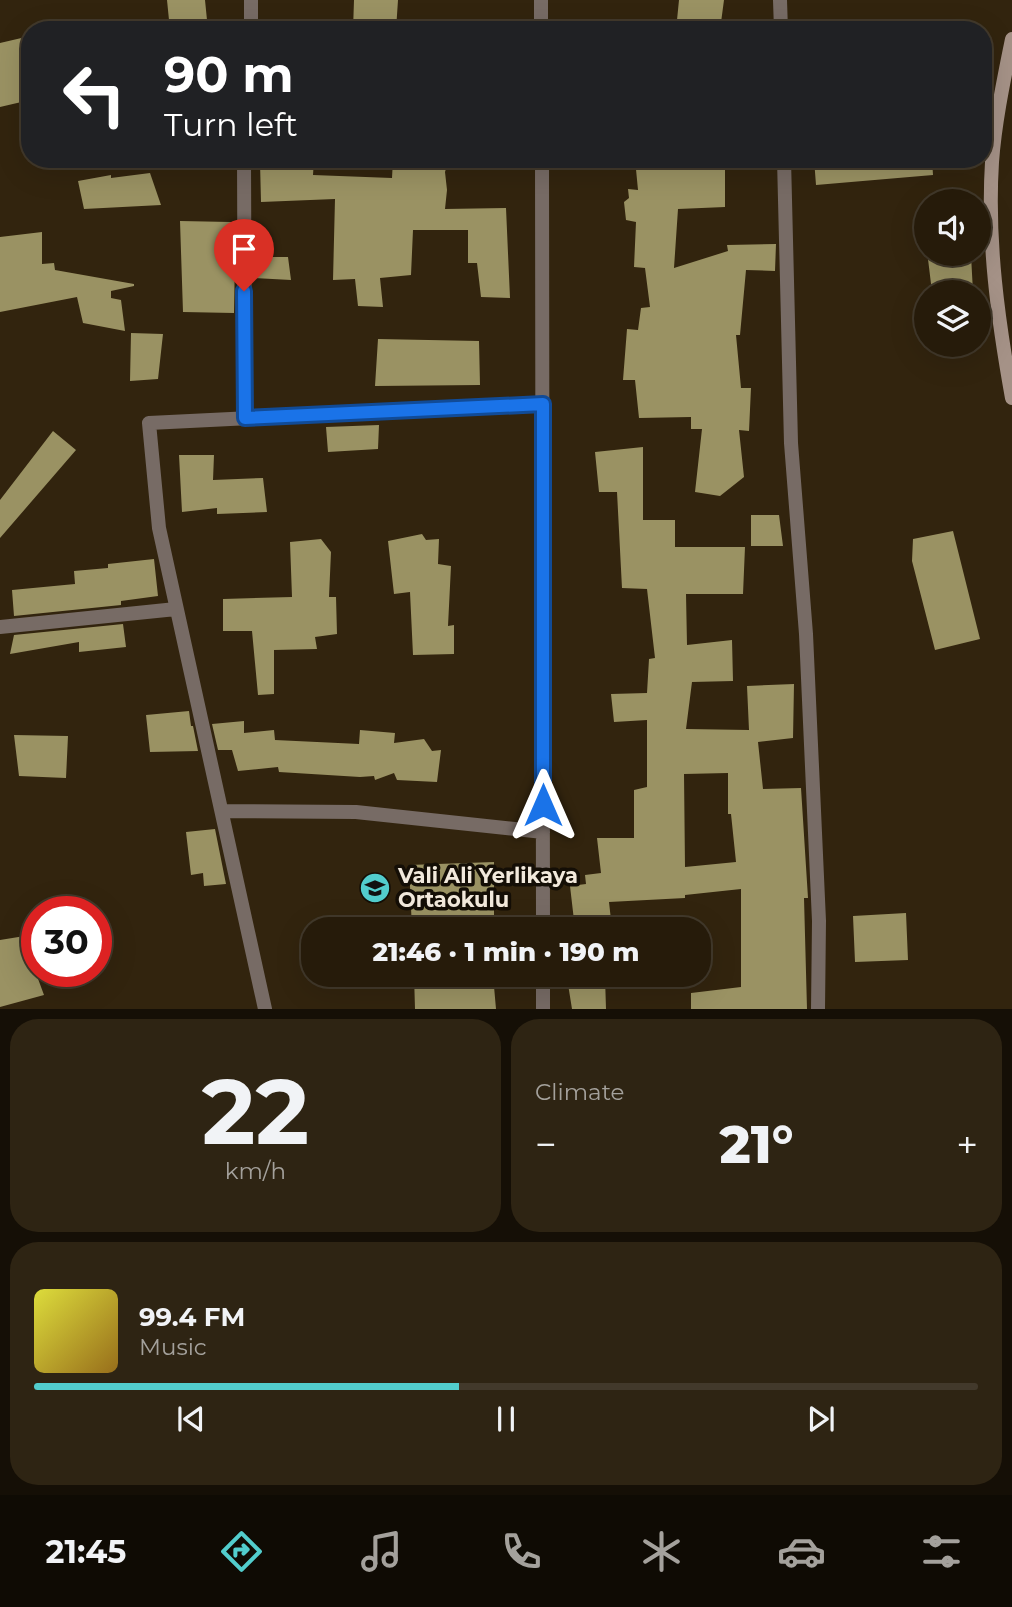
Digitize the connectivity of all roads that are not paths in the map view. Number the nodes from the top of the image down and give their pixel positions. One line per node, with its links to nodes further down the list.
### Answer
1 (251, 0): 4 (street)
2 (541, 0): 5 (street)
3 (780, 0): 6 (street)
4 (251, 21)
5 (541, 21)
6 (781, 21)
7 (1012, 39): 11 (street)
8 (244, 168): 13 (street)
9 (542, 168): 12 (street)
10 (784, 168): 22 (street)
11 (1012, 398)
12 (543, 404): 13 (street); 17 (street)
13 (245, 418): 14 (street)
14 (176, 609): 15 (street); 16 (street)
15 (0, 627)
16 (222, 811): 17 (street); 20 (street)
17 (543, 832): 18 (street)
18 (543, 917)
19 (543, 987): 21 (street)
20 (265, 1009)
21 (543, 1009)
22 (818, 1009)

